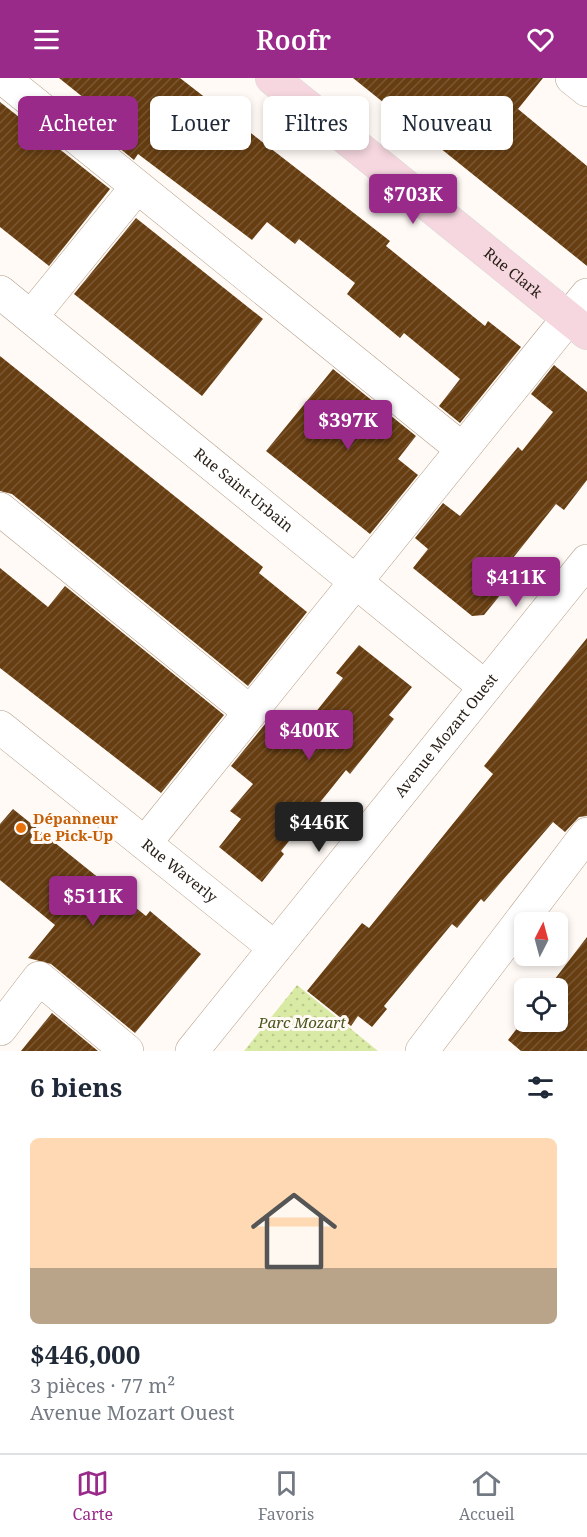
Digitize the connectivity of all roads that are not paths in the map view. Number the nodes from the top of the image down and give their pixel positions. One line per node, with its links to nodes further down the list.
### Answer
1 (3, 78): 5 (street)
2 (272, 78): 7 (main road, Rue Clark)
3 (572, 78): 4 (street)
4 (587, 90)
5 (137, 187): 8 (street); 9 (street)
6 (0, 292): 8 (street, Rue Saint-Urbain)
7 (581, 315): 9 (street)
8 (31, 317): 12 (street, Rue Saint-Urbain)
9 (462, 449): 12 (street)
10 (0, 509): 14 (street)
11 (587, 561): 13 (street, Avenue Mozart Ouest)
12 (355, 581): 13 (street, Rue Saint-Urbain); 14 (street)
13 (485, 687): 18 (street, Avenue Mozart Ouest)
14 (250, 712): 17 (street)
15 (4, 740): 17 (street, Rue Waverly)
16 (587, 834): 22 (street)
17 (145, 843): 18 (street, Rue Waverly)
18 (274, 948): 21 (street, Avenue Mozart Ouest)
19 (0, 1029): 20 (street)
20 (127, 1051)
21 (192, 1051)
22 (422, 1051)

